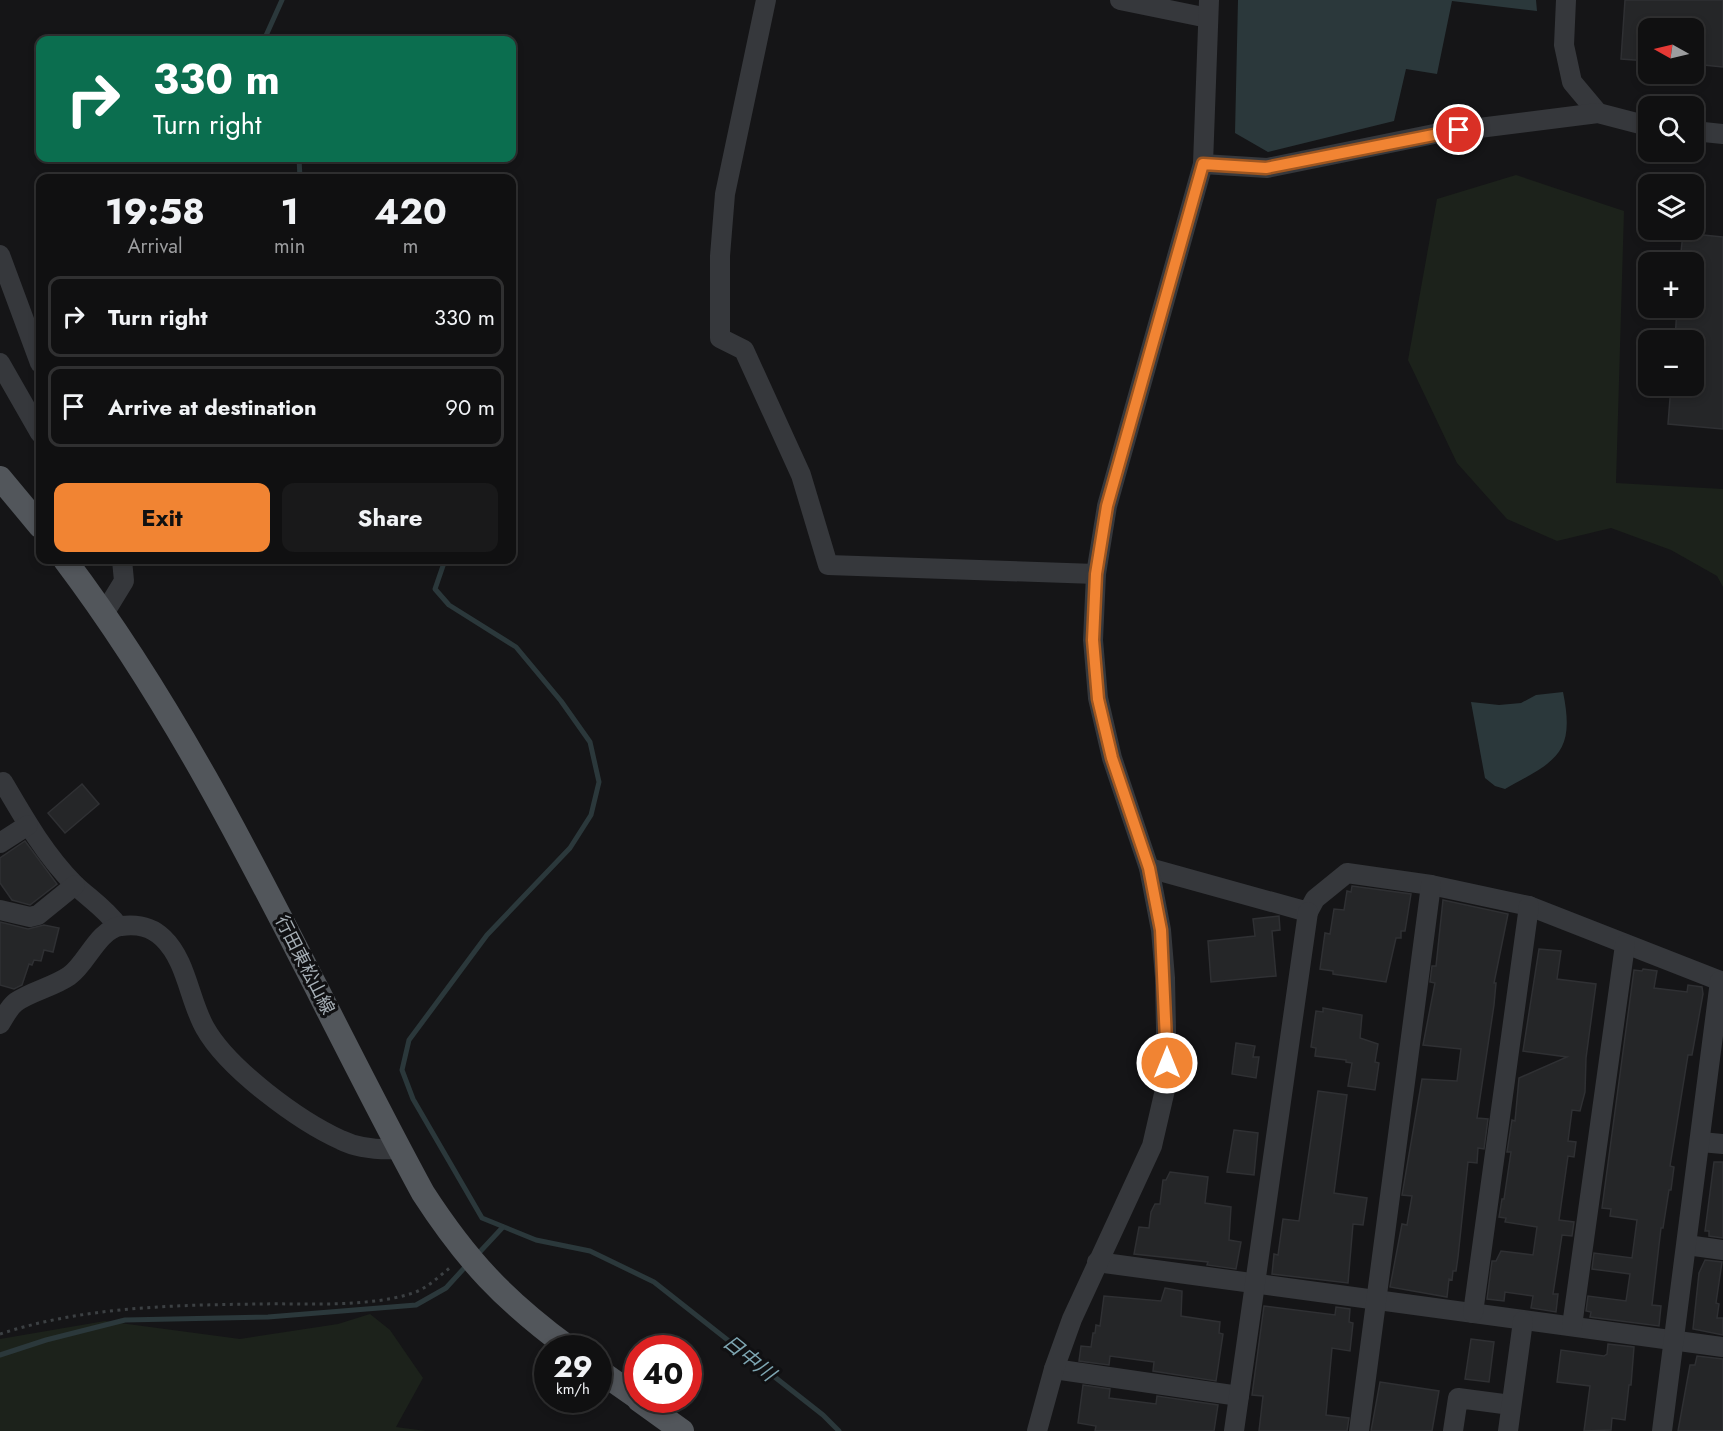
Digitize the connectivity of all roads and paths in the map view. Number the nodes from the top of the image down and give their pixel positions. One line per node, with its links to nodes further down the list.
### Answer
1 (766, 0): 18 (street)
2 (1120, 0): 4 (street)
3 (1566, 0): 5 (street)
4 (1209, 9): 9 (street)
5 (1598, 113): 6 (street); 9 (street)
6 (1638, 123)
7 (1704, 132): 8 (street)
8 (1723, 134)
9 (1203, 164): 18 (street)
10 (0, 255): 11 (street)
11 (36, 352)
12 (0, 363): 13 (street)
13 (36, 426)
14 (0, 478): 15 (main road)
15 (36, 521)
16 (68, 564): 19 (main road, 行田東松山線)
17 (122, 564): 19 (street)
18 (1096, 574): 23 (street)
19 (105, 612): 37 (main road, 行田東松山線)
20 (3, 782): 21 (street)
21 (28, 825): 22 (street); 24 (street)
22 (0, 843)
23 (1149, 868): 28 (street); 41 (street)
24 (75, 885): 27 (street); 29 (street)
25 (1431, 885): 26 (street); 28 (street); 43 (street)
26 (1529, 906): 30 (street); 44 (street)
27 (0, 910)
28 (1308, 912): 42 (street)
29 (118, 927): 32 (street); 37 (street)
30 (1625, 945): 31 (street); 46 (street)
31 (1721, 982): 34 (street)
32 (7, 1002): 33 (street)
33 (0, 1024)
34 (1717, 1051): 35 (street)
35 (1701, 1142): 36 (street); 38 (street)
36 (1723, 1144)
37 (399, 1149): 40 (main road, 行田東松山線)
38 (1687, 1245): 39 (street); 49 (street)
39 (1723, 1251)
40 (466, 1255): 47 (path); 48 (main road, 行田東松山線)
41 (1097, 1262): 42 (street); 51 (street)
42 (1256, 1283): 43 (street); 52 (street)
43 (1377, 1299): 44 (street); 58 (street)
44 (1473, 1313): 45 (street)
45 (1523, 1321): 46 (street); 53 (street)
46 (1572, 1326): 49 (street)
47 (0, 1334)
48 (553, 1335)
49 (1675, 1340): 50 (street); 61 (street)
50 (1723, 1347)
51 (1053, 1369): 52 (street); 56 (street)
52 (1239, 1396): 57 (street)
53 (1511, 1405): 59 (street); 60 (street)
54 (657, 1413): 55 (main road)
55 (682, 1431)
56 (1037, 1431)
57 (1234, 1431)
58 (1359, 1431)
59 (1453, 1431)
60 (1508, 1431)
61 (1662, 1431)

